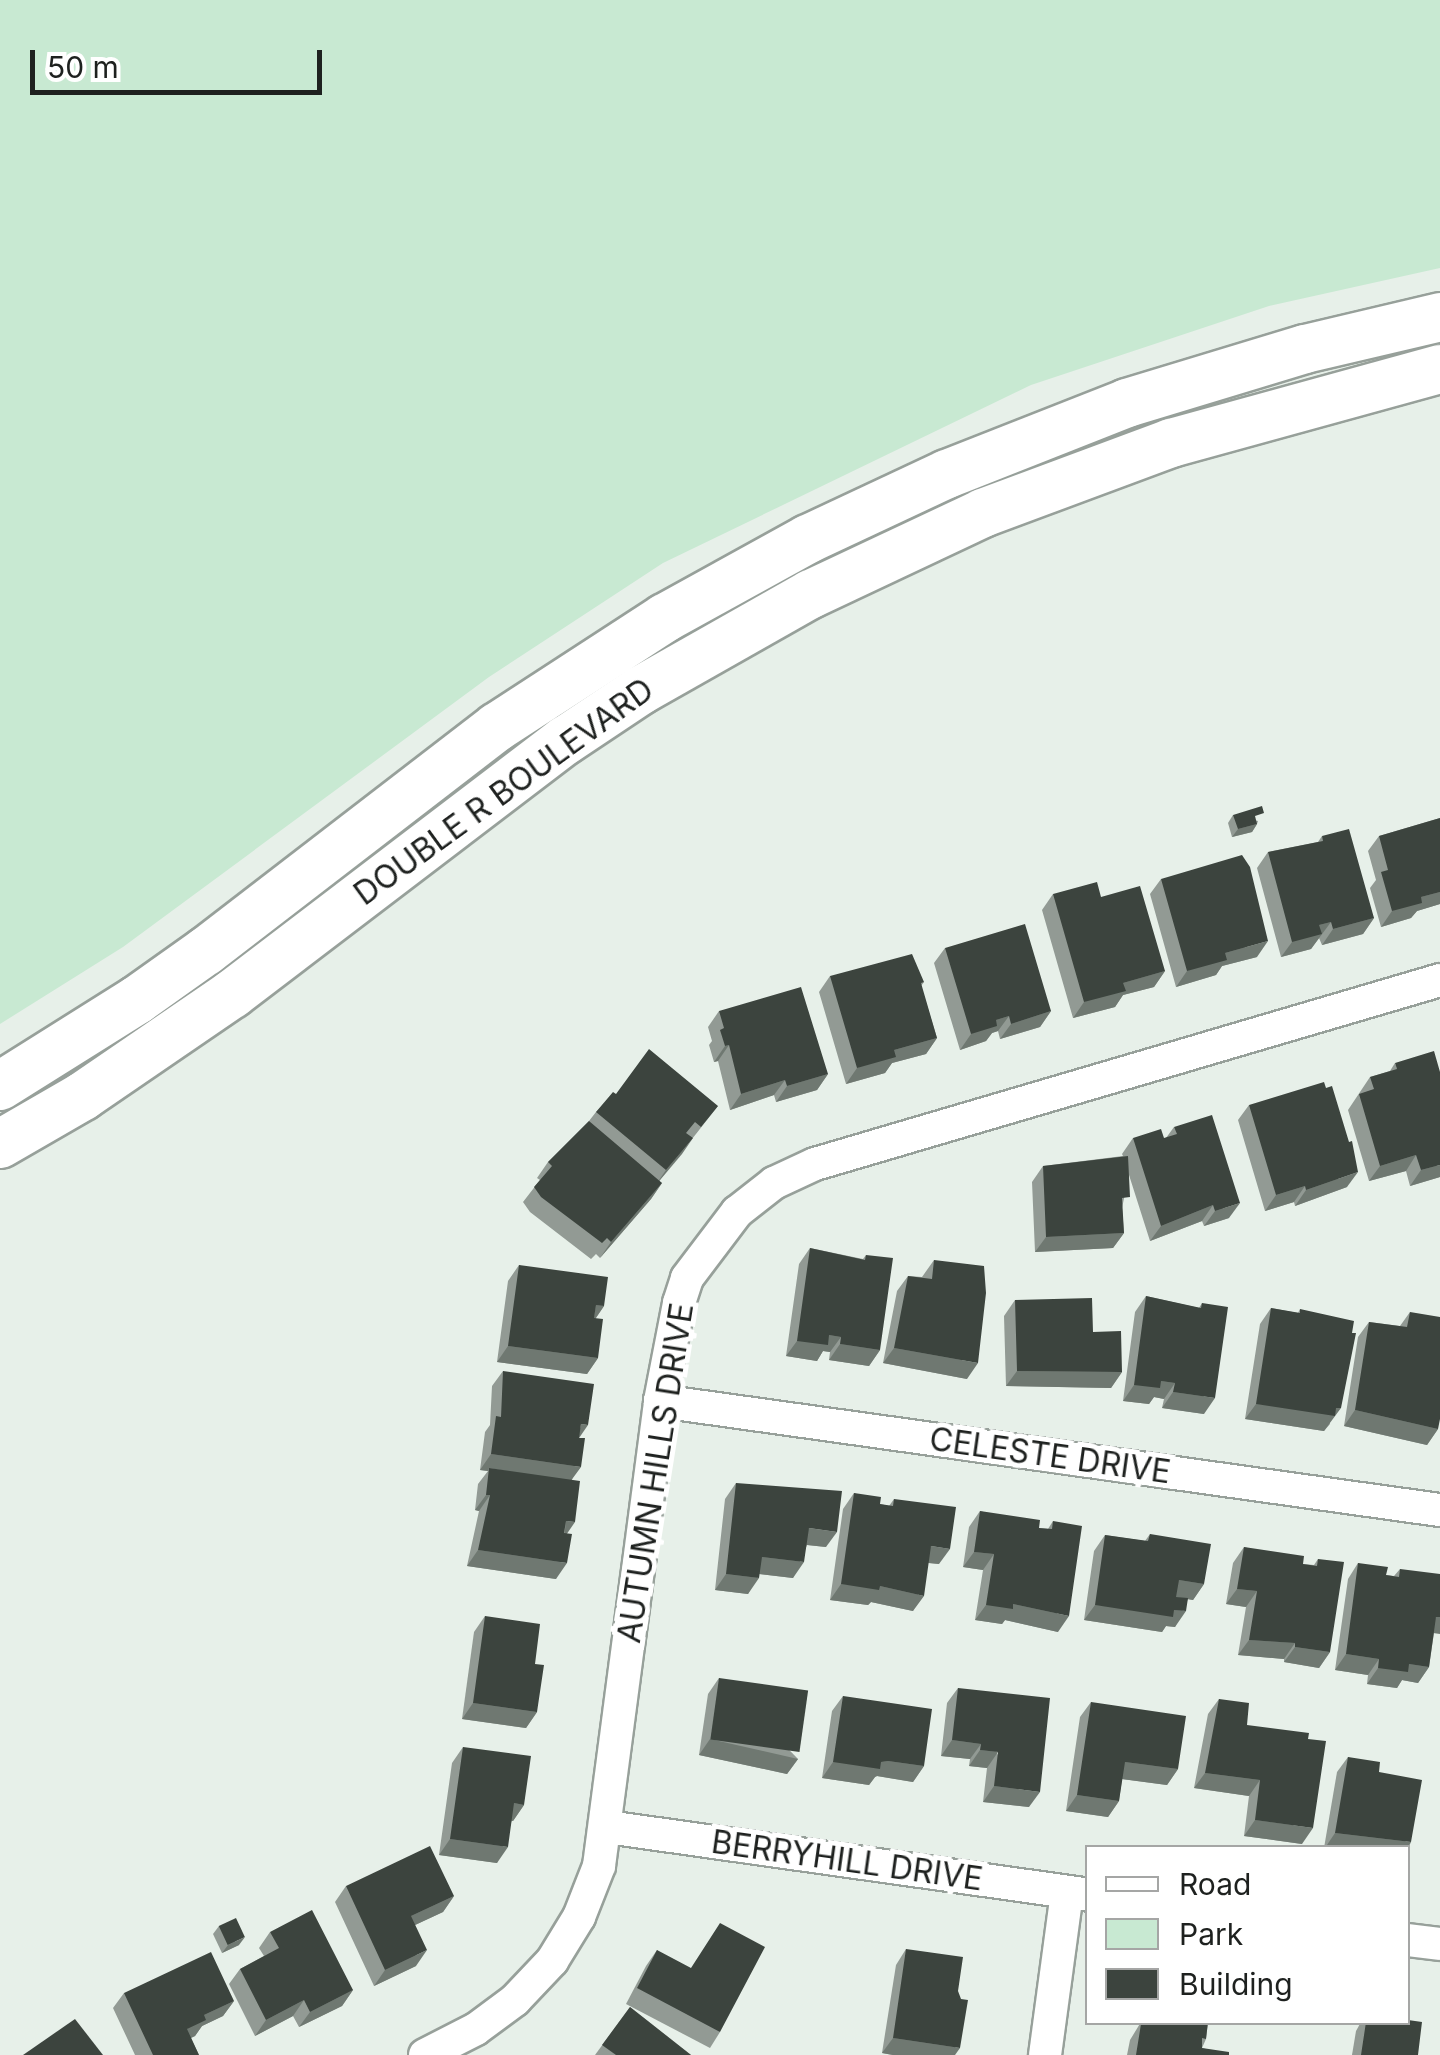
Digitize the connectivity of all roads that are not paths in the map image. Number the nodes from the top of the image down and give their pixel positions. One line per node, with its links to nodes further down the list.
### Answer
1 (1440, 317): 4 (main road, DOUBLE R BOULEVARD)
2 (1440, 369): 5 (main road, DOUBLE R BOULEVARD)
3 (1440, 980): 6 (street, AUTUMN HILLS DRIVE)
4 (0, 1086)
5 (0, 1144)
6 (660, 1401): 7 (street, CELESTE DRIVE); 8 (street, AUTUMN HILLS DRIVE)
7 (1440, 1510)
8 (607, 1827): 9 (street, BERRYHILL DRIVE); 12 (street, AUTUMN HILLS DRIVE)
9 (1078, 1893): 13 (street)
10 (1410, 1940): 11 (street)
11 (1440, 1944)
12 (424, 2055)
13 (1044, 2055)

